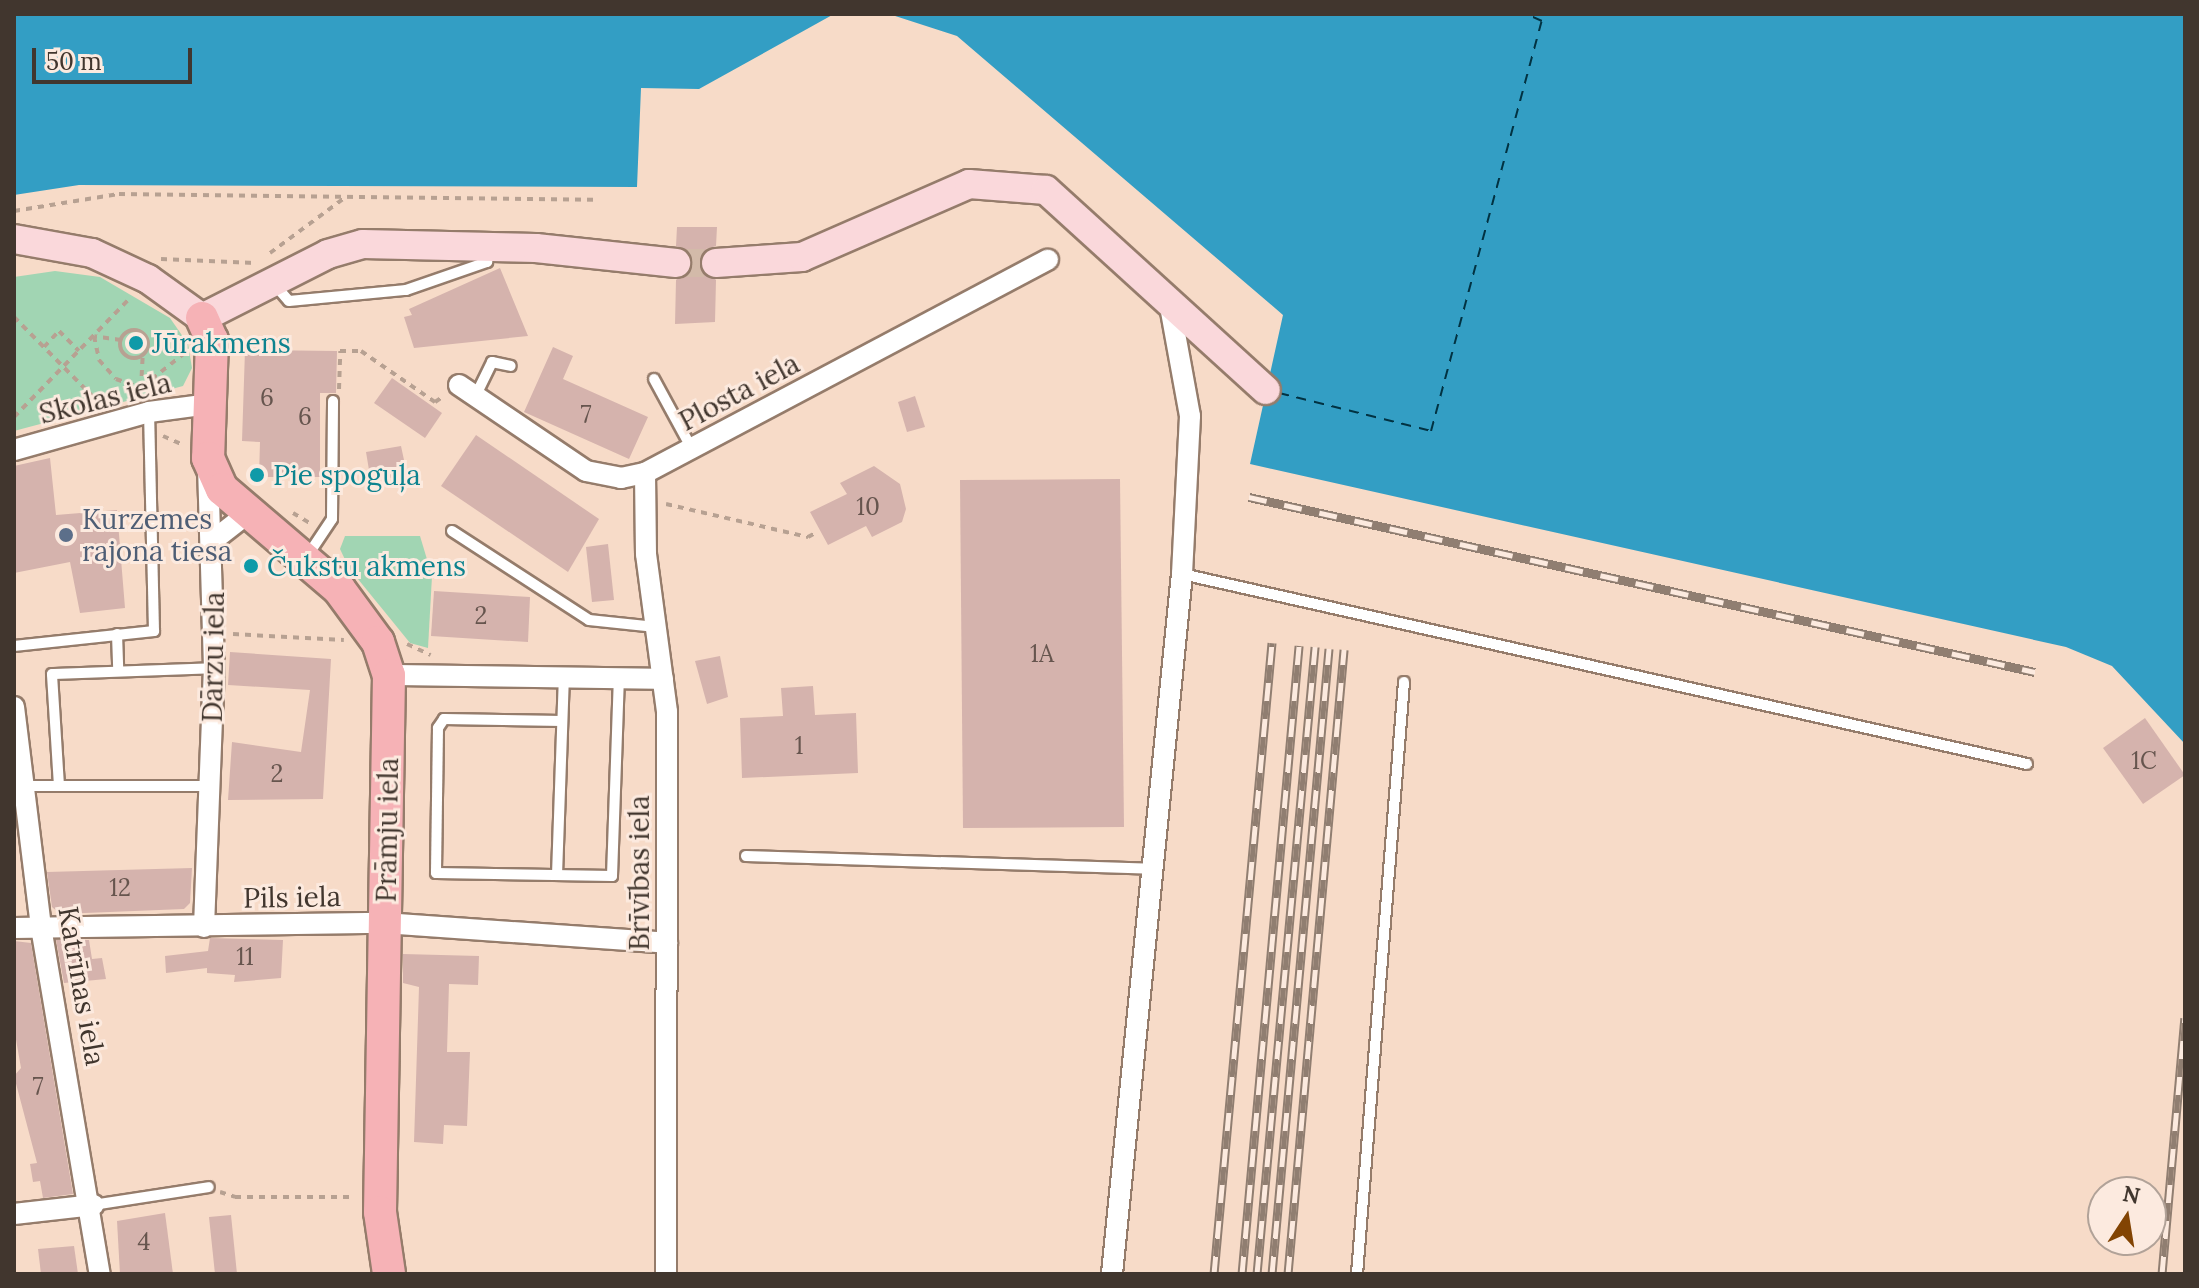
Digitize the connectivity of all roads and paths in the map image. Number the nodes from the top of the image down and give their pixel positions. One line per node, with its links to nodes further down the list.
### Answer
1 (344, 198): 2 (path); 3 (path); 11 (path)
2 (595, 200)
3 (14, 211)
4 (14, 239): 9 (street)
5 (489, 246): 7 (street); 11 (street); 11 (lane)
6 (1048, 260): 33 (street, Plosta iela)
7 (676, 263)
8 (716, 263): 12 (street)
9 (147, 269): 11 (path); 14 (street); 15 (path)
10 (241, 271): 11 (path)
11 (264, 273): 14 (street)
12 (1169, 300): 24 (street); 43 (street)
13 (14, 317): 17 (path)
14 (201, 335): 23 (path); 28 (main road, Dārzu iela)
15 (94, 336): 16 (path); 18 (path); 23 (path)
16 (121, 340): 19 (path); 19 (path)
17 (44, 347): 18 (path); 21 (path)
18 (79, 351): 21 (path)
19 (143, 355): 23 (path)
20 (511, 366): 25 (lane)
21 (63, 367): 30 (path); 32 (path)
22 (654, 379): 33 (lane)
23 (141, 388): 27 (path)
24 (1266, 390)
25 (467, 391): 26 (path); 36 (street, Plosta iela)
26 (333, 401): 42 (lane)
27 (122, 402)
28 (210, 404): 29 (street, Skolas iela); 35 (main road, Dārzu iela)
29 (171, 408): 31 (street, Skolas iela); 35 (path)
30 (107, 412)
31 (149, 412): 34 (street, Skolas iela); 46 (lane)
32 (14, 417)
33 (692, 449): 36 (street, Plosta iela)
34 (14, 450)
35 (208, 453): 38 (main road, Prāmju iela); 41 (street, Dārzu iela)
36 (645, 473): 44 (street, Brīvības iela)
37 (677, 504): 40 (path)
38 (246, 515): 41 (street); 42 (main road, Prāmju iela)
39 (452, 531): 44 (lane)
40 (817, 532)
41 (215, 539): 45 (street, Dārzu iela)
42 (304, 560): 47 (main road, Prāmju iela)
43 (1182, 574): 58 (lane); 63 (street)
44 (656, 627): 54 (street, Brīvības iela)
45 (215, 633): 47 (path); 49 (street, Dārzu iela)
46 (117, 634): 48 (lane); 50 (lane)
47 (378, 642): 51 (main road, Prāmju iela)
48 (14, 646)
49 (214, 668): 50 (lane); 61 (street, Dārzu iela)
50 (118, 671): 60 (lane)
51 (389, 675): 52 (street); 65 (main road, Prāmju iela)
52 (564, 676): 53 (street); 57 (lane)
53 (619, 678): 54 (street); 64 (lane)
54 (663, 679): 69 (street, Brīvības iela)
55 (1404, 682): 78 (lane)
56 (14, 707): 59 (street, Katrīnas iela)
57 (562, 721): 64 (lane); 64 (lane)
58 (2027, 764)
59 (27, 786): 60 (lane); 66 (street, Katrīnas iela)
60 (59, 786): 61 (lane)
61 (210, 786): 67 (street, Dārzu iela)
62 (746, 856): 63 (lane)
63 (1152, 869): 77 (street)
64 (557, 875)
65 (384, 923): 67 (street, Pils iela); 69 (street, Pils iela); 75 (main road, Prāmju iela)
66 (41, 927): 67 (street, Pils iela); 68 (street, Pils iela); 72 (street, Katrīnas iela)
67 (204, 927)
68 (14, 928)
69 (667, 943): 76 (street, Brīvības iela)
70 (209, 1187): 71 (path); 72 (lane)
71 (361, 1197)
72 (93, 1205): 73 (street); 74 (street, Katrīnas iela)
73 (14, 1214)
74 (100, 1274)
75 (389, 1274)
76 (666, 1274)
77 (1112, 1274)
78 (1357, 1274)

